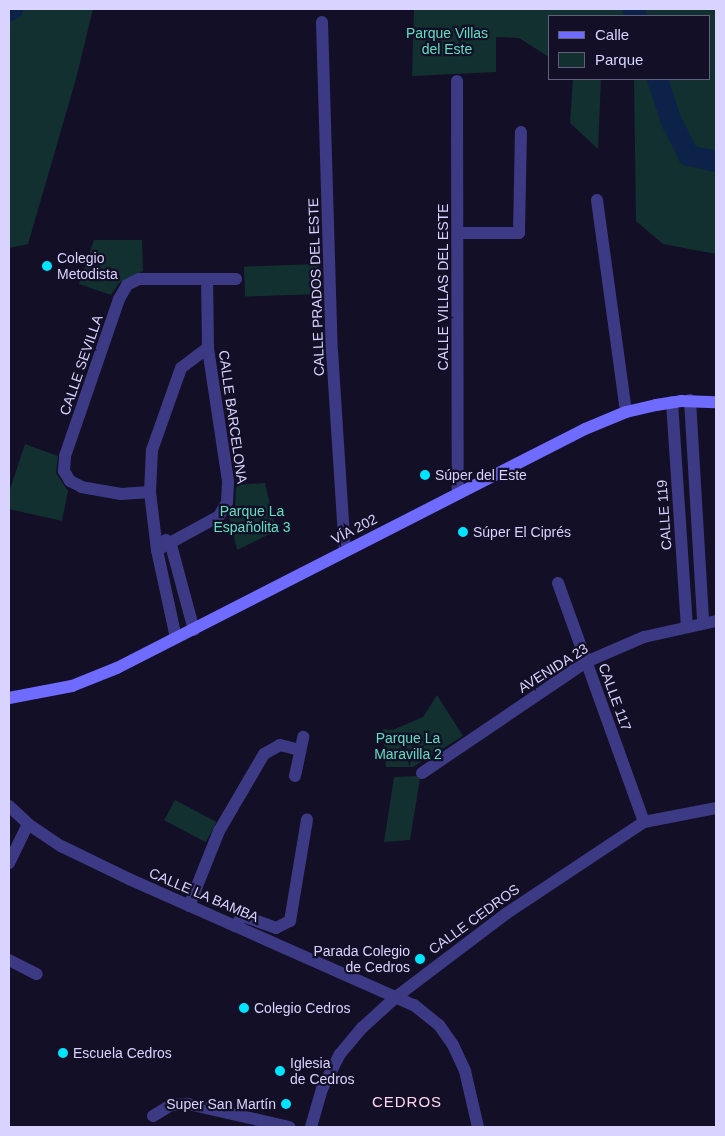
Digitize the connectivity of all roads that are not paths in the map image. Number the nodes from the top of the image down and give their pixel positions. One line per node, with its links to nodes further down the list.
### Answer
1 (322, 22): 18 (street, CALLE PRADOS DEL ESTE)
2 (456, 81): 5 (street, CALLE VILLAS DEL ESTE)
3 (521, 132): 5 (street)
4 (597, 200): 12 (street)
5 (458, 233): 14 (street, CALLE VILLAS DEL ESTE)
6 (206, 279): 7 (street, CALLE SEVILLA); 8 (street, CALLE BARCELONA); 13 (street, CALLE SEVILLA)
7 (236, 279)
8 (208, 348): 13 (street); 16 (street, CALLE BARCELONA)
9 (690, 400): 10 (main road, VÍA 202); 11 (main road, VÍA 202); 20 (street)
10 (672, 402): 12 (main road, VÍA 202); 21 (street, CALLE 119)
11 (716, 402)
12 (626, 412): 14 (main road, VÍA 202)
13 (150, 492): 15 (street)
14 (458, 493): 18 (main road, VÍA 202)
15 (157, 528): 16 (street); 17 (street)
16 (171, 545): 17 (street, CALLE BARCELONA); 22 (street)
17 (157, 550): 23 (street)
18 (345, 550): 22 (main road, VÍA 202)
19 (558, 583): 24 (street, CALLE 117)
20 (710, 622): 21 (street, AVENIDA 23)
21 (687, 625): 24 (street, AVENIDA 23)
22 (194, 630): 23 (main road, VÍA 202)
23 (176, 638): 25 (main road, VÍA 202)
24 (586, 662): 28 (street, AVENIDA 23); 33 (street, CALLE 117)
25 (9, 698)
26 (302, 737): 27 (street)
27 (300, 750): 29 (street); 36 (street)
28 (422, 773)
29 (295, 776)
30 (9, 806): 34 (street, CALLE LA BAMBA)
31 (716, 808): 33 (street, CALLE CEDROS)
32 (307, 819): 37 (street)
33 (644, 822): 40 (street, CALLE CEDROS)
34 (28, 824): 35 (street); 36 (street, CALLE LA BAMBA)
35 (9, 863)
36 (189, 906): 37 (street, CALLE LA BAMBA)
37 (236, 926): 40 (street, CALLE LA BAMBA)
38 (9, 960): 39 (street)
39 (37, 974)
40 (396, 997): 43 (street, CALLE CEDROS); 44 (street, CALLE LA BAMBA)
41 (153, 1116): 42 (street)
42 (289, 1127)
43 (311, 1127)
44 (478, 1127)

